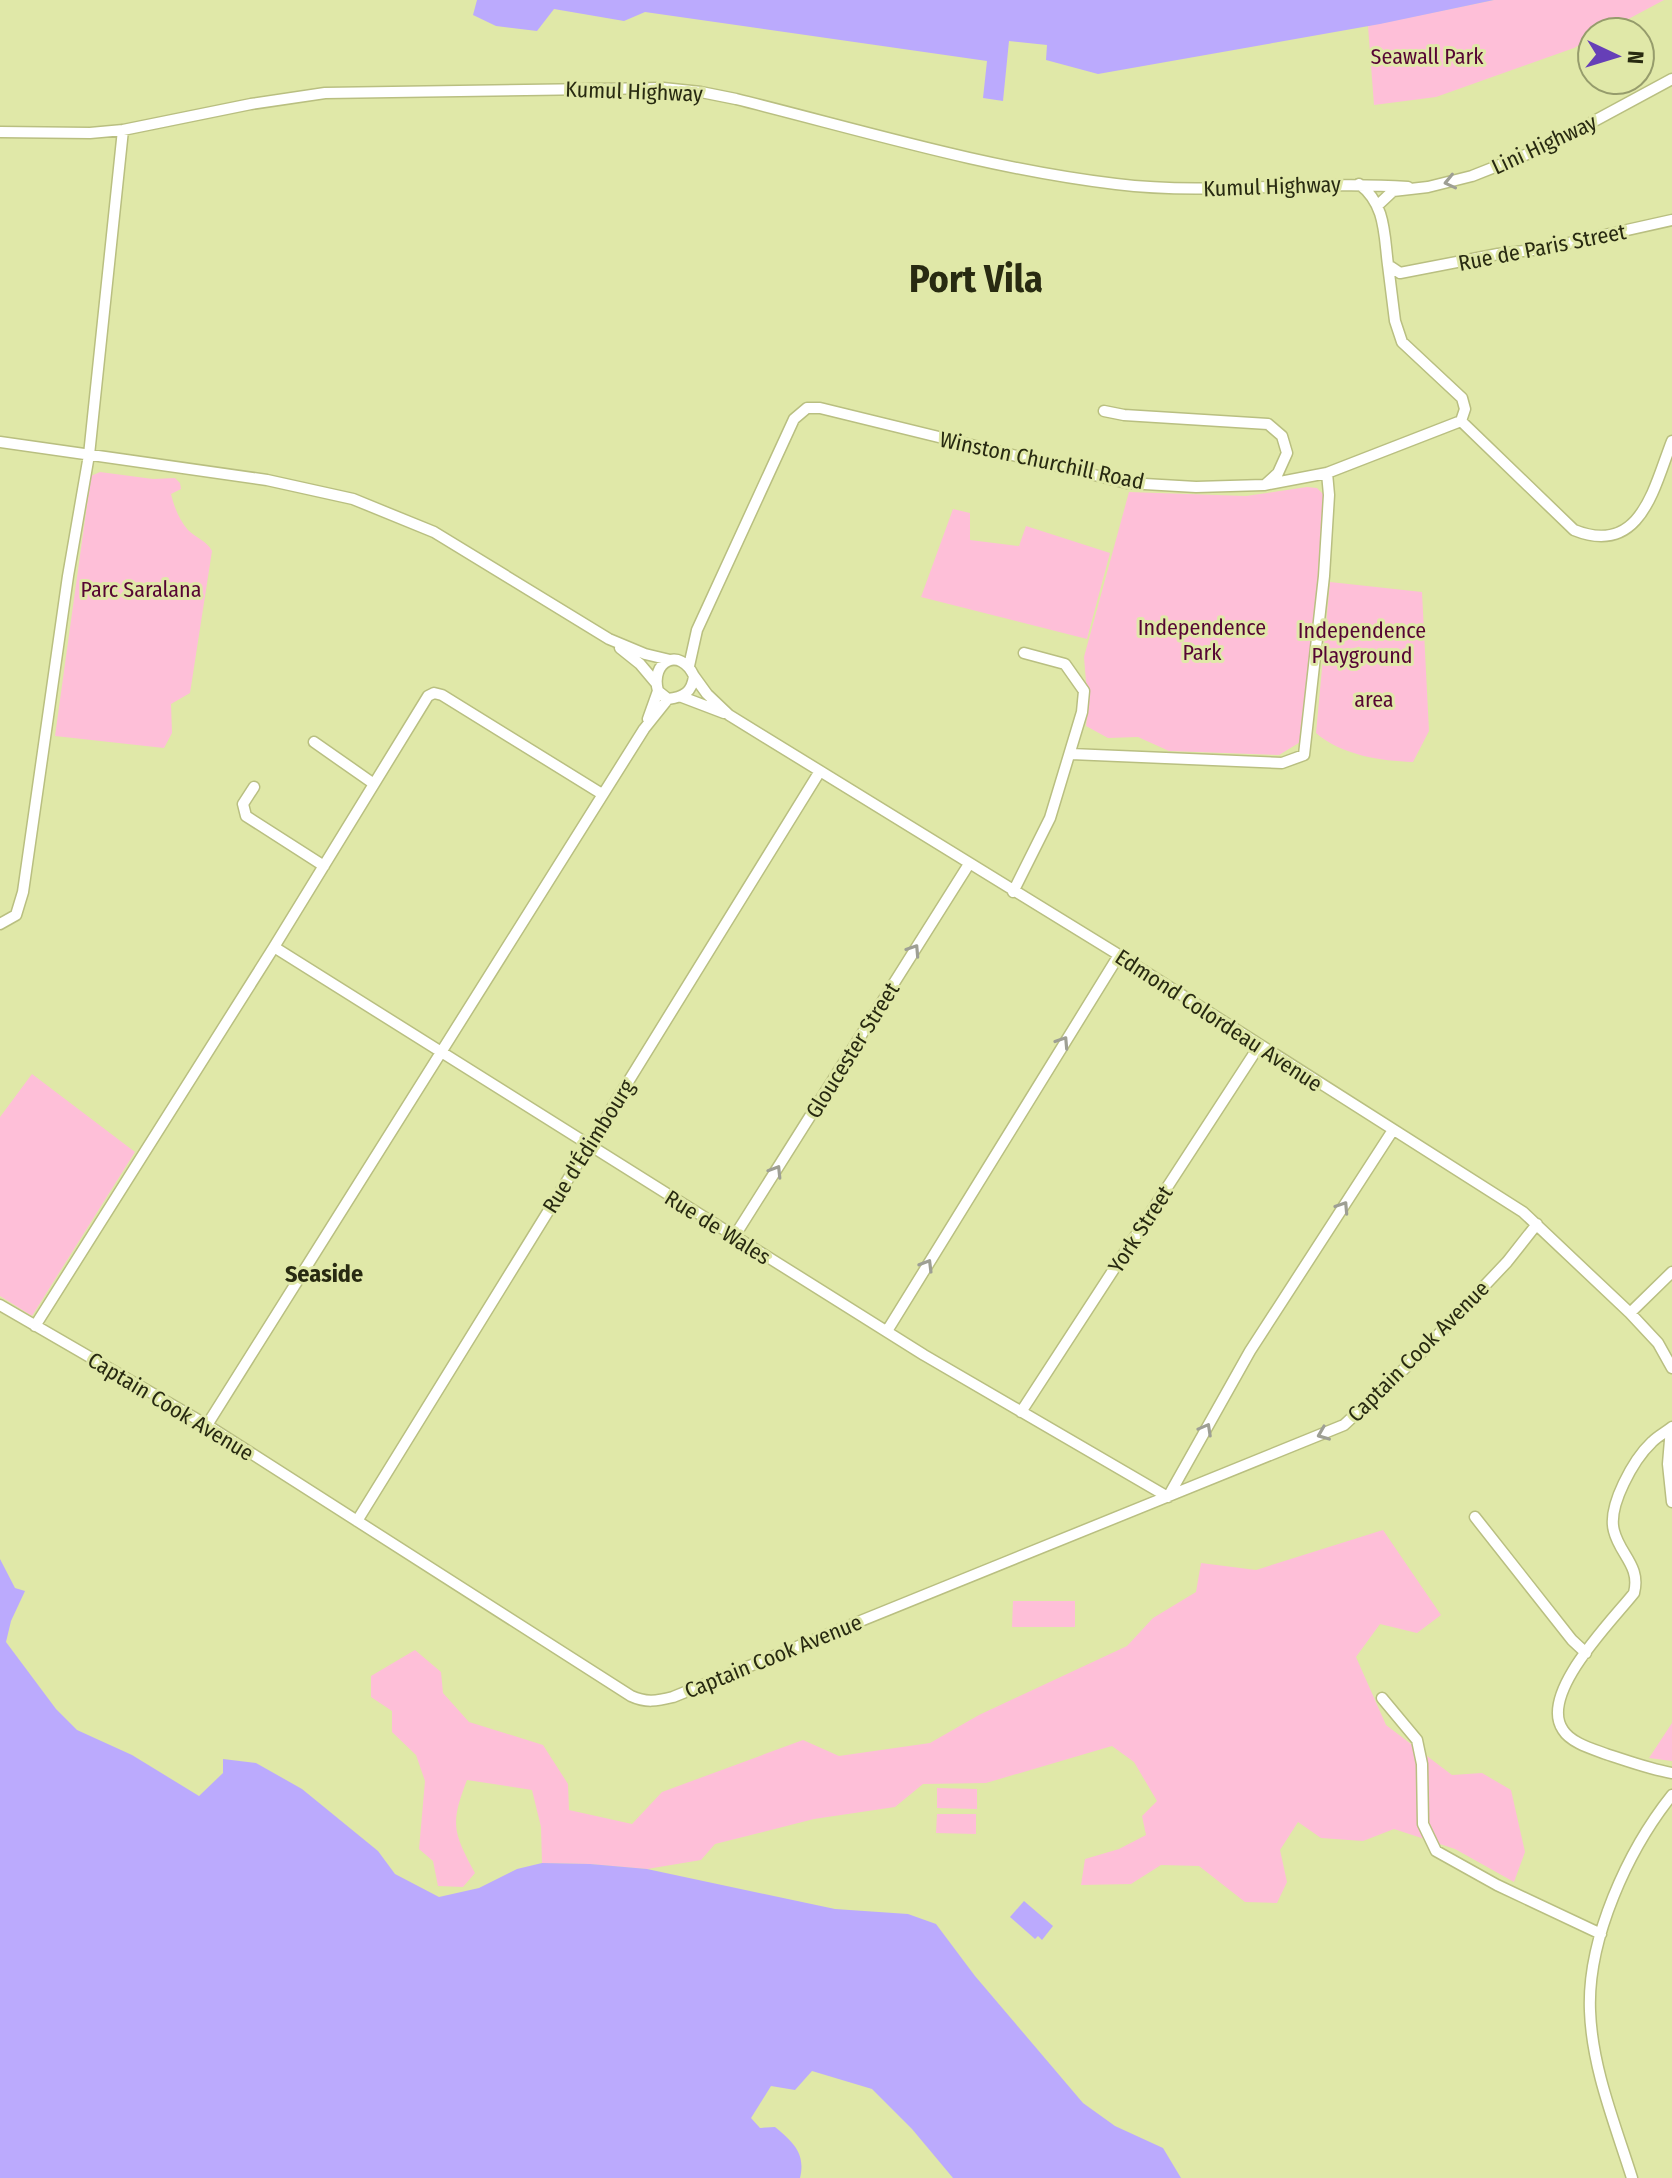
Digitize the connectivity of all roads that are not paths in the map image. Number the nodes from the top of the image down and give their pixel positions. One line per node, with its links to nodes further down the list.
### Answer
1 (1672, 79): 5 (street, Lini Highway, one-way to 5)
2 (123, 130): 3 (street, Kumul Highway); 4 (street, Kumul Highway); 15 (street)
3 (0, 132)
4 (1358, 183): 5 (street, Lini Highway); 6 (street)
5 (1408, 187): 6 (street, Lini Highway)
6 (1378, 205): 8 (street)
7 (1672, 220): 9 (street, Rue de Paris Street)
8 (1391, 268): 9 (street, Rue de Paris Street); 10 (street)
9 (1411, 272): 10 (street)
10 (1393, 300): 12 (street)
11 (1104, 411): 17 (street)
12 (1461, 421): 13 (street); 16 (street, Winston Churchill Road)
13 (1672, 441)
14 (0, 442): 15 (street)
15 (89, 455): 18 (street); 37 (street)
16 (1327, 473): 17 (street, Winston Churchill Road); 29 (street)
17 (1264, 485): 19 (street, Winston Churchill Road)
18 (609, 639): 21 (street); 23 (street)
19 (694, 639): 21 (street); 22 (street)
20 (1024, 653): 29 (street)
21 (673, 660): 22 (street); 23 (street)
22 (692, 671): 24 (street); 26 (street)
23 (657, 687): 25 (street); 27 (street)
24 (682, 697): 25 (street); 26 (street)
25 (668, 699): 27 (street)
26 (729, 715): 30 (street, Edmond Colordeau Avenue)
27 (644, 729): 33 (street)
28 (314, 742): 31 (street)
29 (1071, 754): 36 (street)
30 (820, 771): 34 (street, Edmond Colordeau Avenue); 43 (street, Rue d'Édimbourg)
31 (374, 784): 33 (street); 35 (street)
32 (254, 787): 35 (street)
33 (602, 794): 41 (street)
34 (969, 864): 36 (street, Edmond Colordeau Avenue); 45 (street, Gloucester Street, one-way to 34)
35 (324, 866): 38 (street)
36 (1013, 892): 39 (street, Edmond Colordeau Avenue)
37 (0, 924)
38 (274, 947): 41 (street, Rue de Wales); 49 (street)
39 (1119, 955): 40 (street, Edmond Colordeau Avenue); 50 (street, one-way to 39)
40 (1259, 1046): 42 (street, Edmond Colordeau Avenue); 52 (street, York Street)
41 (441, 1050): 43 (street, Rue de Wales); 53 (street)
42 (1393, 1130): 44 (street, Edmond Colordeau Avenue); 55 (street, one-way to 42)
43 (588, 1145): 45 (street, Rue de Wales); 58 (street, Rue d'Édimbourg)
44 (1537, 1224): 48 (street, Edmond Colordeau Avenue); 55 (street, Captain Cook Avenue, one-way to 55)
45 (734, 1237): 50 (street, Rue de Wales)
46 (1672, 1272): 48 (street)
47 (0, 1305): 49 (street, Captain Cook Avenue)
48 (1630, 1313): 51 (street, Edmond Colordeau Avenue)
49 (35, 1326): 53 (street, Captain Cook Avenue)
50 (887, 1331): 52 (street, Rue de Wales)
51 (1672, 1368)
52 (1021, 1412): 55 (street, Rue de Wales)
53 (207, 1425): 58 (street, Captain Cook Avenue)
54 (1672, 1428): 56 (street); 59 (street)
55 (1168, 1497): 58 (street, Captain Cook Avenue)
56 (1672, 1502)
57 (1475, 1517): 59 (street)
58 (357, 1521)
59 (1586, 1653): 61 (street)
60 (1382, 1698): 63 (street)
61 (1672, 1773)
62 (1672, 1795): 63 (street)
63 (1601, 1934): 64 (street)
64 (1632, 2178)

